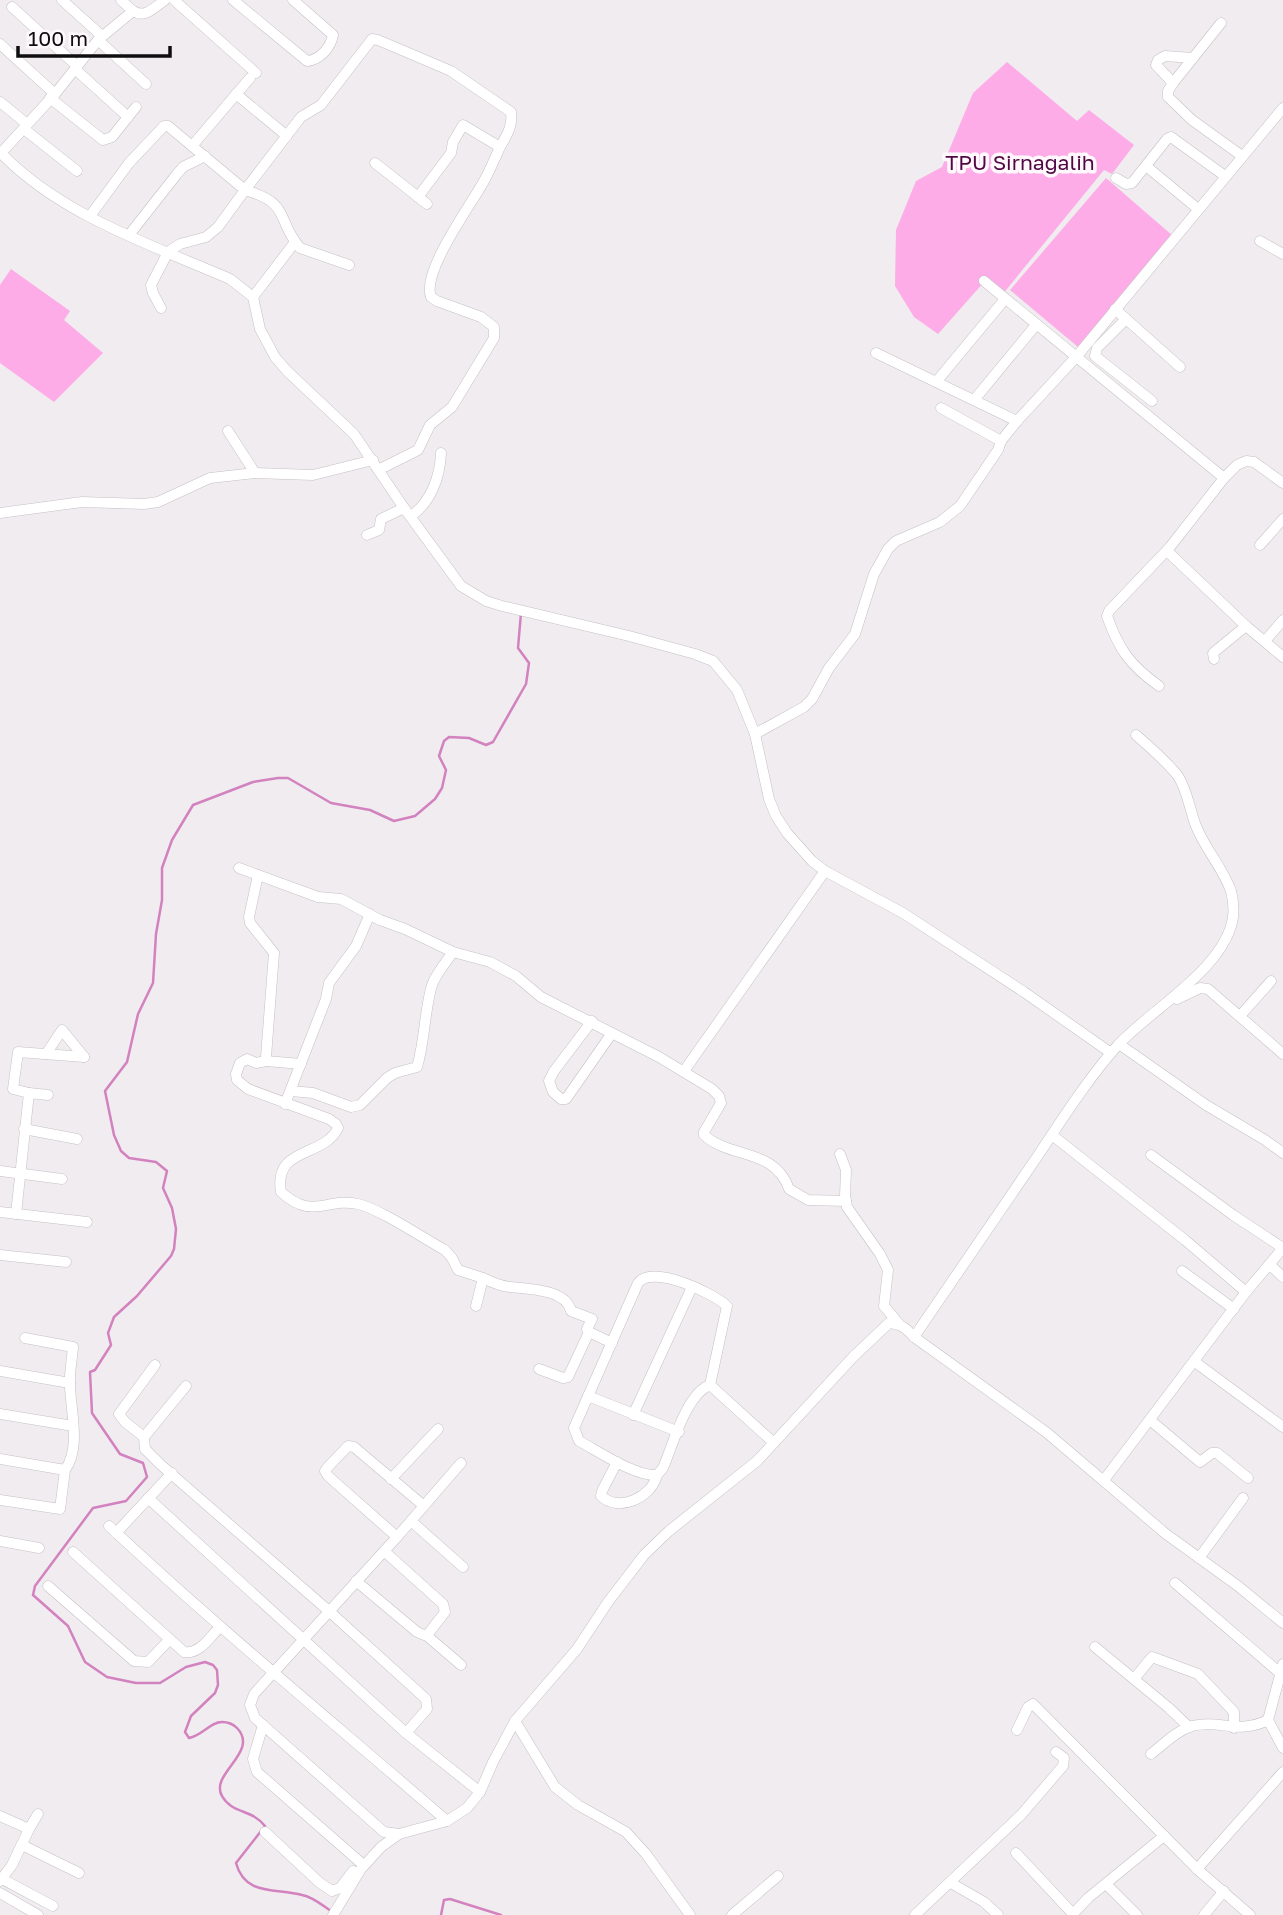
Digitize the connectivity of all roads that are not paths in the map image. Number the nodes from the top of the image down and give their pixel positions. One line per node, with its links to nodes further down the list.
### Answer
1 (62, 0): 10 (street)
2 (121, 0): 8 (street)
3 (165, 0): 8 (street)
4 (174, 0): 16 (street)
5 (233, 0): 6 (street)
6 (293, 0)
7 (12, 7): 13 (street)
8 (133, 11): 10 (street)
9 (1221, 23): 12 (street)
10 (100, 38): 13 (street); 15 (street)
11 (0, 44): 17 (street)
12 (1193, 58): 14 (street); 14 (street)
13 (76, 68): 17 (street); 21 (street)
14 (1172, 83): 28 (street)
15 (146, 84)
16 (236, 94): 23 (street); 24 (street)
17 (52, 96): 21 (street); 22 (street)
18 (0, 102): 22 (street)
19 (136, 107): 21 (street)
20 (1283, 108): 28 (street)
21 (128, 117)
22 (26, 127): 26 (street); 31 (street)
23 (287, 136): 25 (street); 34 (street)
24 (192, 146): 27 (street); 38 (street)
25 (500, 147): 35 (street); 64 (street)
26 (0, 153): 38 (street)
27 (205, 156): 34 (street); 39 (street)
28 (1242, 156): 32 (street)
29 (375, 163): 35 (street)
30 (1146, 166): 32 (street); 33 (street); 37 (street)
31 (77, 171)
32 (1225, 176): 37 (street)
33 (1116, 178)
34 (245, 190): 41 (street); 42 (street)
35 (418, 197): 36 (street)
36 (427, 204)
37 (1198, 209): 49 (street)
38 (90, 216): 39 (street)
39 (129, 235): 42 (street)
40 (1260, 241): 43 (street)
41 (295, 242): 44 (street); 46 (street)
42 (168, 252): 46 (street); 48 (street)
43 (1283, 254)
44 (349, 265)
45 (984, 281): 47 (street)
46 (253, 297): 63 (street)
47 (1005, 299): 51 (street); 55 (street)
48 (160, 308)
49 (1115, 309): 50 (street); 53 (street)
50 (1126, 319): 54 (street); 57 (street)
51 (1036, 325): 53 (street); 56 (street)
52 (876, 353): 55 (street)
53 (1077, 356): 59 (street); 66 (street)
54 (1180, 367)
55 (936, 382): 56 (street)
56 (974, 400): 59 (street)
57 (1152, 401)
58 (942, 408): 61 (street)
59 (1017, 421): 61 (street)
60 (228, 431): 65 (street)
61 (1001, 441): 80 (street)
62 (441, 453): 68 (street)
63 (373, 460): 64 (street); 65 (street)
64 (378, 470): 68 (street)
65 (255, 473): 69 (street)
66 (1224, 478): 67 (street); 73 (street)
67 (1283, 483)
68 (407, 512): 71 (street); 80 (street)
69 (0, 513)
70 (1283, 519): 72 (street)
71 (367, 535)
72 (1260, 545)
73 (1167, 551): 75 (street); 79 (street)
74 (1283, 620): 76 (street)
75 (1246, 626): 76 (street); 78 (street)
76 (1265, 641): 77 (street)
77 (1283, 657)
78 (1214, 659)
79 (1160, 686)
80 (755, 734): 83 (street)
81 (1136, 735): 88 (street)
82 (239, 868): 84 (street)
83 (825, 871): 93 (street); 98 (street)
84 (258, 876): 85 (street); 96 (street)
85 (370, 914): 86 (street); 97 (street)
86 (453, 952): 90 (street); 99 (street)
87 (1271, 981): 89 (street)
88 (1170, 1001): 89 (street); 92 (street)
89 (1240, 1016): 95 (street)
90 (592, 1021): 91 (street); 91 (street)
91 (612, 1033): 98 (street)
92 (1119, 1044): 93 (street); 106 (street)
93 (1111, 1053): 104 (street)
94 (46, 1054): 100 (street)
95 (1283, 1054)
96 (266, 1061): 97 (street); 102 (street)
97 (301, 1064): 99 (street)
98 (684, 1071): 112 (street)
99 (291, 1091): 102 (street)
100 (29, 1093): 101 (street); 103 (street)
101 (48, 1095)
102 (285, 1104): 122 (street)
103 (24, 1129): 105 (street); 110 (street)
104 (1052, 1135): 124 (street); 129 (street)
105 (77, 1139)
106 (1283, 1153)
107 (840, 1154): 112 (street)
108 (1152, 1155): 116 (street)
109 (0, 1171): 110 (street)
110 (20, 1173): 111 (street); 114 (street)
111 (62, 1179)
112 (846, 1201): 127 (street)
113 (0, 1212): 114 (street)
114 (16, 1214): 115 (street)
115 (87, 1222)
116 (1283, 1248): 119 (street)
117 (0, 1255): 118 (street)
118 (66, 1262)
119 (1270, 1265): 121 (street); 124 (street)
120 (1182, 1271): 126 (street)
121 (1283, 1277)
122 (483, 1278): 125 (street); 128 (street)
123 (692, 1287): 131 (street); 137 (street); 141 (street)
124 (1246, 1292): 126 (street)
125 (476, 1306)
126 (1234, 1309): 132 (street)
127 (899, 1324): 129 (street); 148 (street)
128 (589, 1332): 131 (street); 134 (street)
129 (914, 1337): 157 (street)
130 (25, 1338): 136 (street)
131 (612, 1343): 139 (street)
132 (1195, 1362): 142 (street); 144 (street)
133 (155, 1365): 147 (street)
134 (539, 1368)
135 (0, 1371): 136 (street)
136 (70, 1383): 143 (street)
137 (710, 1385): 146 (street); 148 (street)
138 (186, 1386): 147 (street)
139 (588, 1396): 141 (street); 150 (street)
140 (0, 1414): 143 (street)
141 (633, 1415): 146 (street)
142 (1150, 1420): 155 (street); 157 (street)
143 (73, 1426): 152 (street)
144 (1283, 1427)
145 (438, 1429): 156 (street)
146 (678, 1432): 154 (street)
147 (144, 1437): 153 (street)
148 (774, 1443): 185 (street)
149 (0, 1459): 152 (street)
150 (617, 1462): 154 (street); 154 (street)
151 (461, 1463): 161 (street)
152 (65, 1470): 160 (street)
153 (172, 1473): 158 (street); 173 (street)
154 (657, 1475)
155 (1248, 1478)
156 (391, 1479): 161 (street); 163 (street)
157 (1104, 1480): 168 (street)
158 (148, 1498): 175 (street); 178 (street)
159 (1243, 1498): 168 (street)
160 (0, 1500)
161 (424, 1506): 162 (street)
162 (411, 1521): 163 (street); 169 (street)
163 (397, 1537): 166 (street)
164 (0, 1541): 165 (street)
165 (39, 1548)
166 (384, 1551): 170 (street); 176 (street)
167 (73, 1552): 177 (street)
168 (1199, 1558): 174 (street)
169 (463, 1567)
170 (356, 1581): 173 (street); 176 (street)
171 (1175, 1583): 181 (street)
172 (48, 1586): 177 (street)
173 (330, 1612): 178 (street); 190 (street)
174 (1283, 1623)
175 (219, 1628): 177 (street); 182 (street)
176 (426, 1634): 180 (street)
177 (170, 1639)
178 (305, 1639): 182 (street); 190 (street)
179 (1095, 1647): 183 (street)
180 (461, 1665)
181 (1282, 1668): 184 (street)
182 (275, 1672): 186 (street); 198 (street)
183 (1134, 1679): 187 (street); 188 (street)
184 (1268, 1720): 188 (street); 191 (street)
185 (515, 1721): 195 (street); 218 (street)
186 (263, 1725): 201 (street); 206 (street)
187 (1189, 1727): 188 (street); 193 (street)
188 (1234, 1728)
189 (1017, 1730): 203 (street)
190 (406, 1733): 195 (street)
191 (1283, 1748)
192 (1056, 1752): 211 (street)
193 (1152, 1754)
194 (1283, 1772): 207 (street)
195 (480, 1792): 198 (street)
196 (38, 1814): 199 (street)
197 (0, 1816): 199 (street)
198 (447, 1821): 202 (street)
199 (29, 1829): 204 (street)
200 (265, 1832): 206 (street)
201 (384, 1832): 202 (street); 206 (street)
202 (399, 1834): 216 (street)
203 (1164, 1836): 207 (street); 212 (street)
204 (22, 1845): 208 (street); 210 (street)
205 (1016, 1853): 222 (street)
206 (360, 1862)
207 (1197, 1869): 213 (street)
208 (79, 1873)
209 (778, 1876): 219 (street)
210 (1, 1880): 215 (street)
211 (951, 1883): 220 (street); 221 (street)
212 (1107, 1884): 222 (street); 223 (street)
213 (1224, 1891): 224 (street); 225 (street)
214 (0, 1893): 217 (street)
215 (53, 1906)
216 (334, 1913)
217 (38, 1915)
218 (690, 1915)
219 (732, 1915)
220 (915, 1915)
221 (998, 1915)
222 (1073, 1915)
223 (1137, 1915)
224 (1204, 1915)
225 (1250, 1915)

